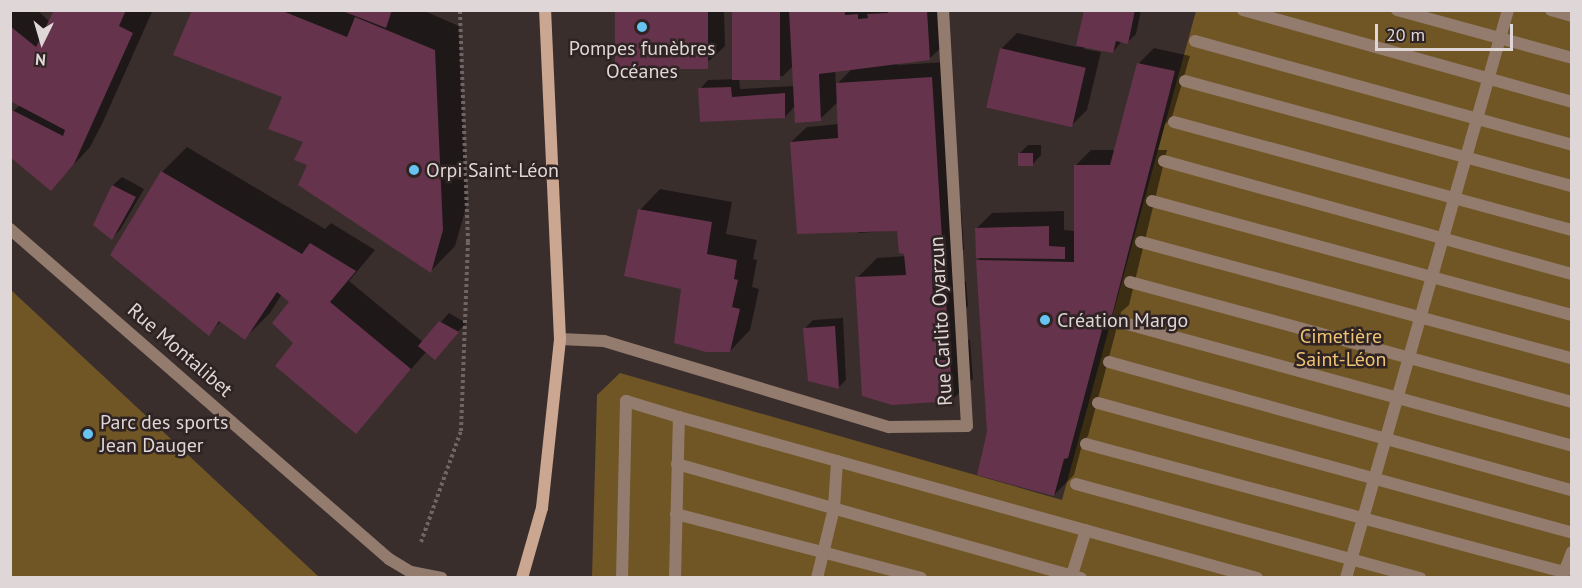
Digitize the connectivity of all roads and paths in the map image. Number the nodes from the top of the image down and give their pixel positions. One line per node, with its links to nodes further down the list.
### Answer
1 (460, 10): 57 (path)
2 (545, 10): 33 (main road)
3 (943, 10): 33 (street, Rue Carlito Oyarzun)
4 (1243, 10): 12 (street)
5 (1397, 10): 9 (street)
6 (1508, 10): 9 (street)
7 (1551, 10): 8 (street)
8 (1572, 16)
9 (1499, 39): 11 (street); 12 (street)
10 (1195, 41): 15 (street)
11 (1572, 58)
12 (1488, 78): 14 (street); 15 (street)
13 (1185, 81): 18 (street)
14 (1572, 102)
15 (1477, 118): 17 (street); 18 (street)
16 (1174, 122): 21 (street)
17 (1572, 145)
18 (1465, 158): 20 (street); 21 (street)
19 (1164, 161): 25 (street)
20 (1572, 186)
21 (1454, 198): 24 (street); 25 (street)
22 (1152, 201): 28 (street)
23 (10, 229): 57 (street, Rue Montalibet)
24 (1572, 230)
25 (1443, 238): 27 (street); 28 (street)
26 (1141, 242): 31 (street)
27 (1572, 274)
28 (1432, 278): 30 (street); 31 (street)
29 (1130, 282): 34 (street)
30 (1572, 315)
31 (1420, 318): 34 (street); 35 (street)
32 (1120, 322): 37 (street)
33 (560, 339): 61 (main road)
34 (1408, 357): 37 (street); 38 (street)
35 (1572, 358)
36 (1109, 362): 41 (street)
37 (1397, 398): 41 (street); 43 (street)
38 (1572, 402)
39 (1098, 403): 46 (street)
40 (679, 417): 44 (street); 45 (street); 62 (street)
41 (1386, 438): 46 (street); 48 (street)
42 (1086, 444): 51 (street)
43 (1572, 446)
44 (837, 461): 49 (street); 52 (street)
45 (677, 464): 49 (street); 50 (street)
46 (1374, 478): 51 (street); 53 (street)
47 (1076, 484): 56 (street)
48 (1572, 490)
49 (834, 508): 54 (street); 59 (street)
50 (676, 514): 54 (street); 63 (street)
51 (1363, 518): 56 (street); 58 (street)
52 (1086, 530): 59 (street); 66 (street)
53 (1572, 533)
54 (824, 552): 64 (street); 65 (street)
55 (1572, 552): 58 (street)
56 (1352, 559): 67 (street); 68 (street)
57 (411, 572): 60 (street, Rue Montalibet)
58 (1563, 575)
59 (1075, 577)
60 (441, 578)
61 (522, 578)
62 (622, 578)
63 (675, 578)
64 (818, 578)
65 (921, 578)
66 (1257, 578)
67 (1346, 578)
68 (1420, 578)

